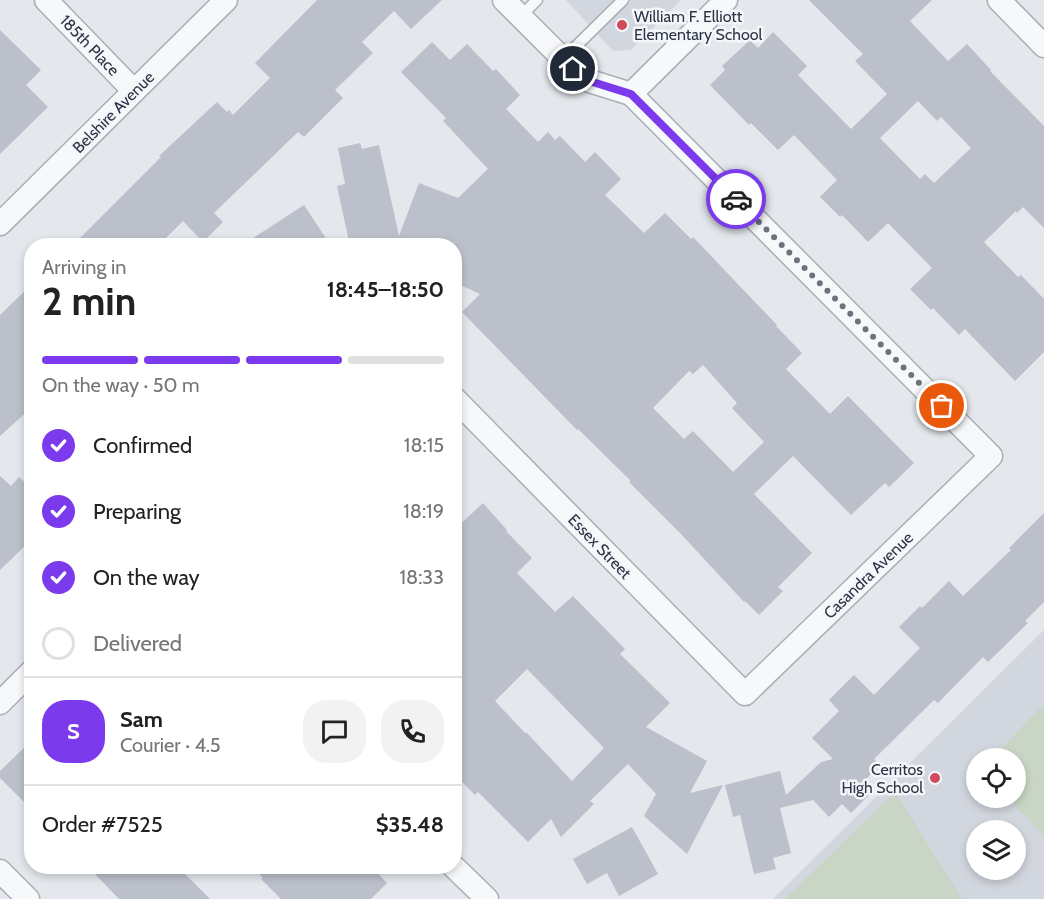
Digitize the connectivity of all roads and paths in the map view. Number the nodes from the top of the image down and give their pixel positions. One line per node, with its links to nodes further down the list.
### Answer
1 (45, 0): 11 (street, 185th Place)
2 (226, 0): 11 (street, Belshire Avenue)
3 (504, 0): 8 (street)
4 (537, 0): 8 (lane)
5 (623, 0): 10 (lane)
6 (726, 0): 12 (street)
7 (999, 0): 9 (street)
8 (520, 17): 10 (street)
9 (1044, 46)
10 (563, 59): 12 (street)
11 (134, 91): 13 (street, Belshire Avenue)
12 (631, 94): 16 (street, Casandra Avenue)
13 (0, 224)
14 (462, 406): 16 (street, Essex Street)
15 (24, 680): 17 (street)
16 (745, 694)
17 (0, 703)
18 (0, 871): 20 (street)
19 (461, 874): 21 (street)
20 (28, 899)
21 (487, 899)

